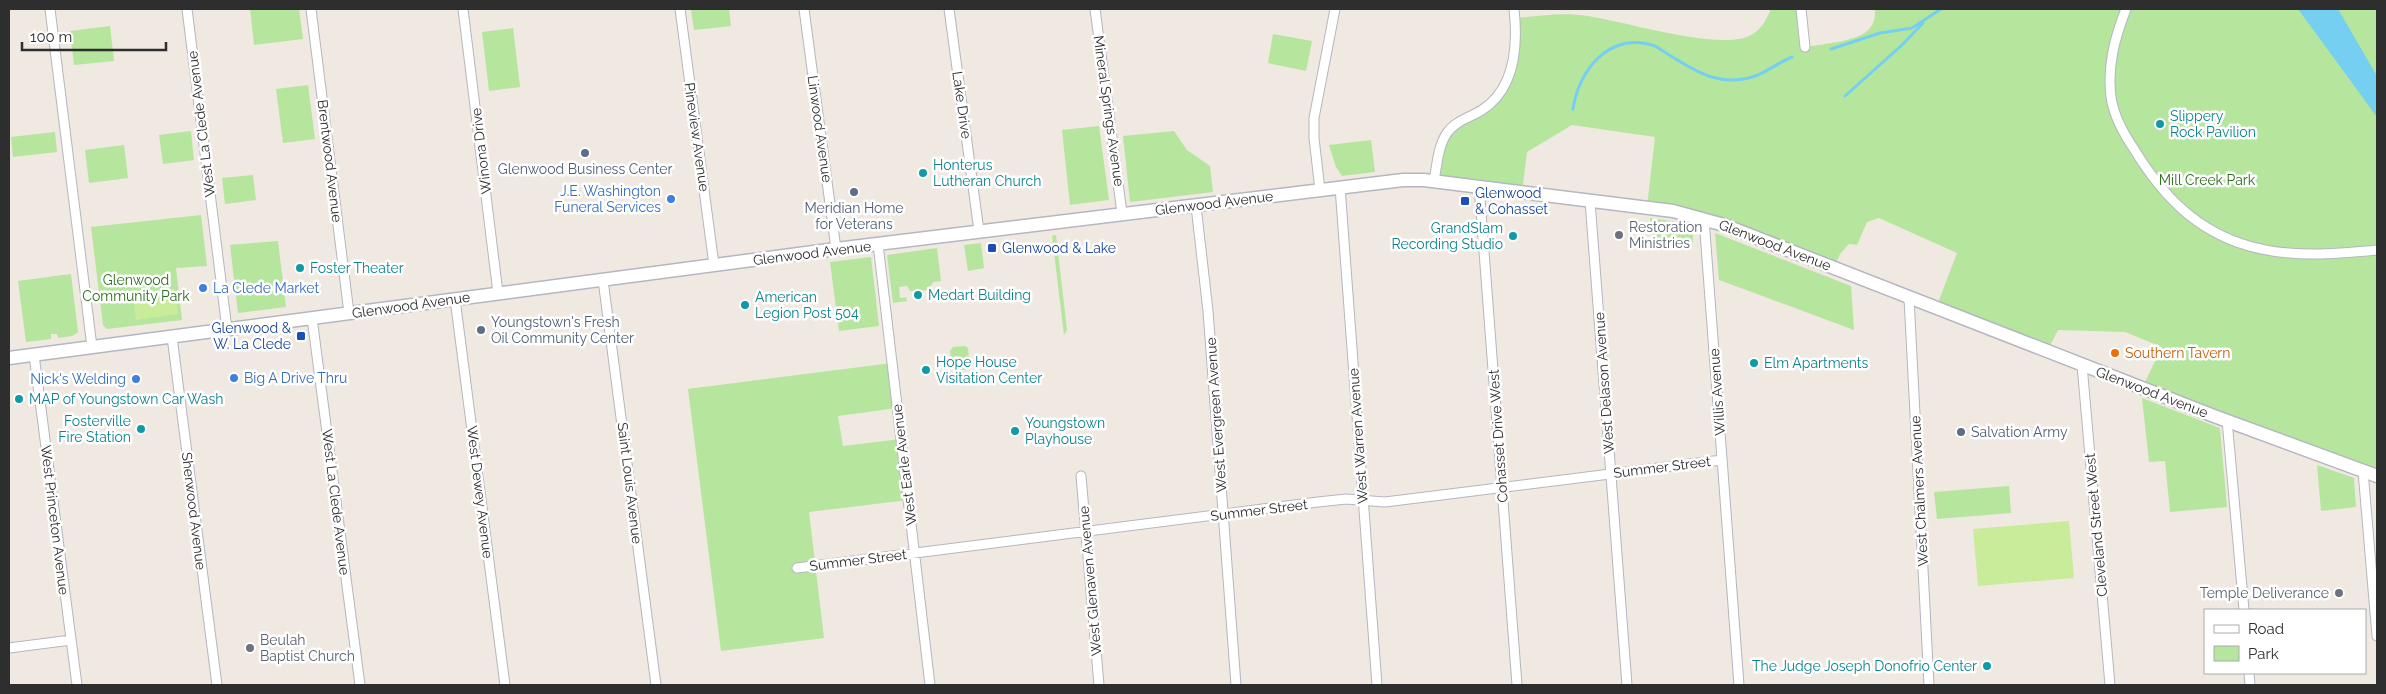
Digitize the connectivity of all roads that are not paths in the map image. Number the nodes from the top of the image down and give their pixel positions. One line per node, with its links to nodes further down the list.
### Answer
1 (50, 9): 35 (street)
2 (187, 9): 33 (street, West La Clede Avenue)
3 (311, 9): 31 (street, Brentwood Avenue)
4 (464, 9): 28 (street, Winona Drive)
5 (680, 9): 26 (street, Pineview Avenue)
6 (804, 9): 24 (street, Linwood Avenue)
7 (949, 9): 22 (street, Lake Drive)
8 (1095, 9): 20 (street, Mineral Springs Avenue)
9 (1335, 9): 17 (street)
10 (1514, 9): 14 (street)
11 (1800, 9): 13 (street)
12 (2126, 9): 25 (street)
13 (1805, 46)
14 (1434, 181): 15 (main road, Glenwood Avenue); 16 (main road, Glenwood Avenue)
15 (1479, 186): 18 (main road, Glenwood Avenue); 45 (street, Cohasset Drive West)
16 (1340, 187): 17 (main road, Glenwood Avenue); 46 (street, West Warren Avenue)
17 (1320, 190): 19 (main road, Glenwood Avenue)
18 (1590, 201): 21 (main road, Glenwood Avenue); 42 (street, West Delason Avenue)
19 (1196, 206): 20 (main road, Glenwood Avenue); 47 (street, West Evergreen Avenue)
20 (1122, 213): 22 (main road, Glenwood Avenue)
21 (1704, 219): 29 (main road, Glenwood Avenue); 40 (street, Willis Avenue)
22 (979, 231): 23 (main road, Glenwood Avenue)
23 (878, 244): 24 (main road, Glenwood Avenue); 49 (street, West Earle Avenue)
24 (836, 249): 26 (main road, Glenwood Avenue)
25 (2377, 250)
26 (714, 265): 27 (main road, Glenwood Avenue)
27 (604, 280): 28 (main road, Glenwood Avenue); 59 (street, Saint Louis Avenue)
28 (498, 293): 30 (main road, Glenwood Avenue)
29 (1909, 298): 38 (main road, Glenwood Avenue); 67 (street, West Chalmers Avenue)
30 (455, 299): 31 (main road, Glenwood Avenue); 58 (street, West Dewey Avenue)
31 (349, 313): 32 (main road, Glenwood Avenue)
32 (312, 318): 33 (main road, Glenwood Avenue); 57 (street, West La Clede Avenue)
33 (227, 329): 34 (main road, Glenwood Avenue)
34 (172, 337): 35 (main road, Glenwood Avenue); 56 (street, Sherwood Avenue)
35 (92, 347): 36 (main road, Glenwood Avenue)
36 (34, 355): 37 (main road, Glenwood Avenue); 53 (street, West Princeton Avenue)
37 (9, 358)
38 (2082, 365): 39 (main road, Glenwood Avenue); 68 (street, Cleveland Street West)
39 (2227, 420): 41 (main road, Glenwood Avenue); 51 (street)
40 (1722, 460): 42 (street, Summer Street); 66 (street, Willis Avenue)
41 (2363, 471): 44 (main road, Glenwood Avenue); 52 (street)
42 (1611, 474): 45 (street, Summer Street); 65 (street, West Delason Avenue)
43 (1081, 476): 48 (street, West Glenaven Avenue)
44 (2377, 476)
45 (1502, 487): 46 (street, Summer Street); 64 (street, Cohasset Drive West)
46 (1363, 500): 47 (street, Summer Street); 63 (street, West Warren Avenue)
47 (1223, 514): 48 (street, Summer Street); 62 (street, West Evergreen Avenue)
48 (1086, 531): 49 (street, Summer Street); 61 (street, West Glenaven Avenue)
49 (914, 553): 50 (street, Summer Street); 60 (street, West Earle Avenue)
50 (797, 568)
51 (2244, 609)
52 (2377, 636)
53 (71, 640): 54 (street); 55 (street, West Princeton Avenue)
54 (9, 648)
55 (77, 685)
56 (217, 685)
57 (360, 685)
58 (505, 685)
59 (656, 685)
60 (930, 685)
61 (1098, 685)
62 (1236, 685)
63 (1377, 685)
64 (1517, 685)
65 (1627, 685)
66 (1739, 685)
67 (1929, 685)
68 (2110, 685)

